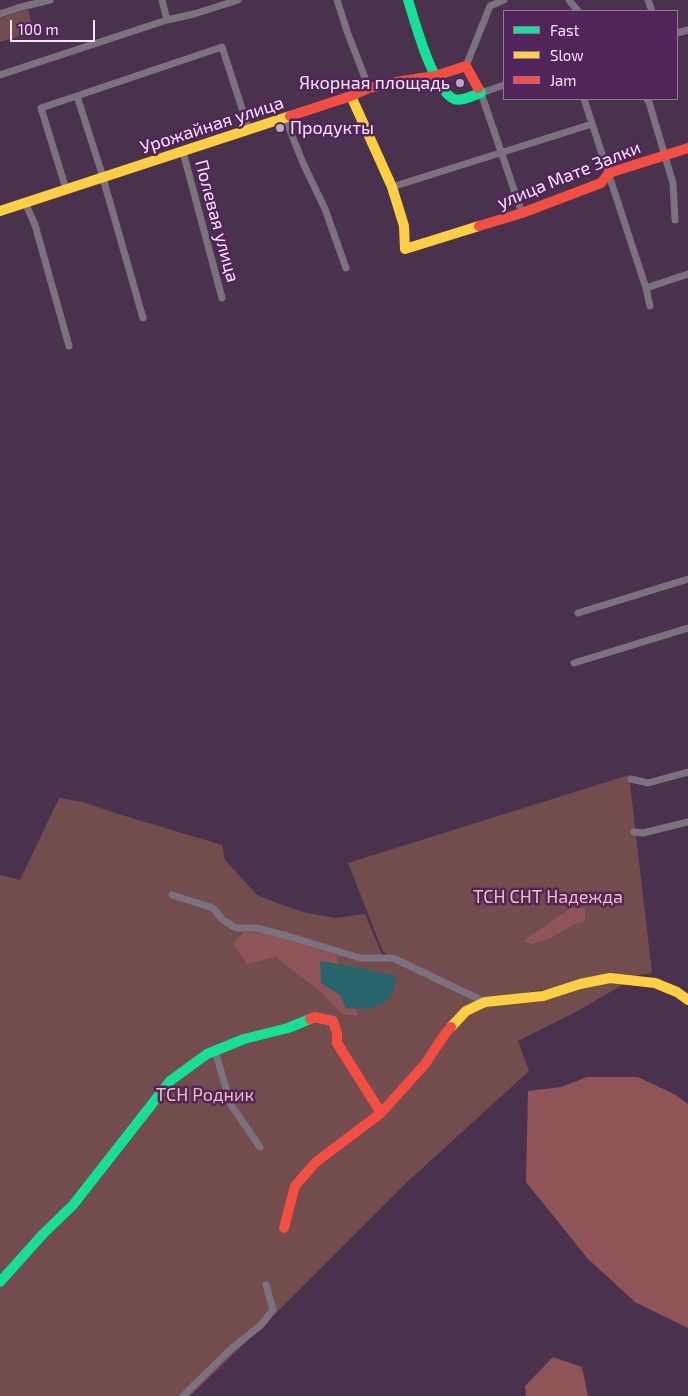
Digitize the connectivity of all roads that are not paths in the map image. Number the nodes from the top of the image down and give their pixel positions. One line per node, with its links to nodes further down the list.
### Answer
1 (50, 0): 9 (street)
2 (162, 0): 10 (street)
3 (238, 0): 10 (street)
4 (337, 0): 15 (street)
5 (408, 0): 13 (street)
6 (504, 0): 11 (street)
7 (569, 0): 8 (street)
8 (577, 10)
9 (0, 14)
10 (167, 20): 12 (street)
11 (466, 66): 13 (street); 16 (street)
12 (0, 75)
13 (435, 76): 15 (street, Урожайная улица); 16 (street)
14 (503, 85): 16 (street)
15 (369, 88): 18 (street, Урожайная улица)
16 (481, 92): 26 (street)
17 (77, 96): 23 (street); 29 (street); 31 (street)
18 (351, 96): 21 (street, Урожайная улица); 30 (street)
19 (584, 100): 22 (street)
20 (648, 100): 27 (street)
21 (285, 118): 23 (street, Урожайная улица); 36 (street)
22 (592, 124): 26 (street); 28 (street)
23 (250, 130): 25 (street, Урожайная улица)
24 (688, 148): 27 (street, улица Мате Залки)
25 (183, 152): 29 (street, Урожайная улица); 39 (street, Полевая улица)
26 (501, 152): 30 (street); 34 (street)
27 (665, 154): 28 (street, улица Мате Залки); 35 (street)
28 (609, 173): 34 (street, улица Мате Залки); 38 (street)
29 (103, 178): 31 (street, Урожайная улица); 41 (street)
30 (392, 187): 34 (street, улица Мате Залки)
31 (66, 189): 32 (street, Урожайная улица)
32 (26, 202): 33 (street, Урожайная улица); 42 (street)
33 (0, 211)
34 (522, 213)
35 (675, 220)
36 (346, 268)
37 (688, 275): 38 (street)
38 (646, 288): 40 (street)
39 (222, 298)
40 (650, 306)
41 (143, 318)
42 (68, 346)
43 (688, 579): 44 (street)
44 (578, 613)
45 (688, 628): 46 (street)
46 (574, 663)
47 (688, 772): 48 (street)
48 (631, 779)
49 (688, 822): 50 (street)
50 (634, 832)
51 (172, 895): 53 (street)
52 (688, 1000): 53 (street)
53 (485, 1002): 55 (street)
54 (215, 1051): 55 (street); 56 (street); 58 (street)
55 (381, 1113): 57 (street)
56 (260, 1147)
57 (284, 1228)
58 (0, 1282)
59 (266, 1285): 60 (street)
60 (183, 1396)

